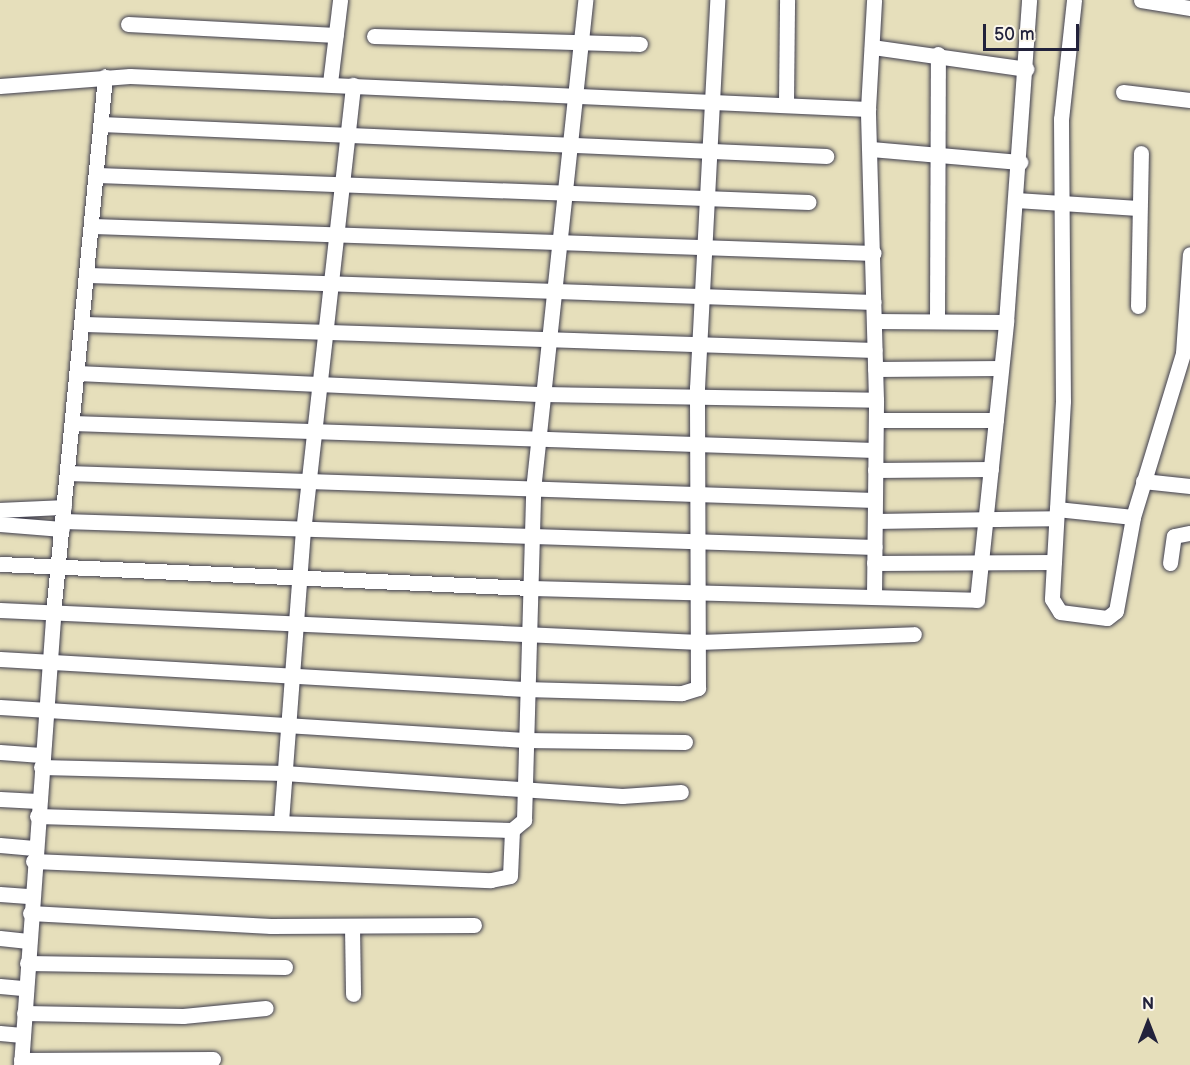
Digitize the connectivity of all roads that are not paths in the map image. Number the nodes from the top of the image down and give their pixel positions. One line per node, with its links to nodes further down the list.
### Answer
1 (340, 0): 11 (street)
2 (585, 0): 13 (street)
3 (717, 0): 24 (street)
4 (787, 0): 26 (street)
5 (874, 0): 15 (street)
6 (1029, 0): 17 (street)
7 (1074, 0): 43 (street)
8 (1142, 0): 9 (street)
9 (1190, 8)
10 (128, 24): 11 (street)
11 (336, 35): 19 (street)
12 (374, 36): 13 (street)
13 (582, 43): 14 (street); 23 (street)
14 (640, 44)
15 (872, 47): 16 (street); 27 (street)
16 (938, 54): 17 (street); 34 (street)
17 (1026, 69): 36 (street)
18 (105, 77): 19 (street); 21 (street); 28 (street)
19 (330, 83): 20 (street)
20 (353, 85): 23 (street); 29 (street)
21 (0, 86)
22 (1123, 92): 25 (street)
23 (578, 93): 24 (street); 30 (street)
24 (714, 98): 26 (street); 31 (street)
25 (1190, 100)
26 (786, 102): 27 (street)
27 (868, 109): 32 (street)
28 (101, 124): 29 (street); 37 (street)
29 (350, 136): 30 (street); 38 (street)
30 (572, 146): 31 (street); 39 (street)
31 (712, 149): 35 (street); 40 (street)
32 (870, 149): 34 (street); 49 (street)
33 (1141, 153): 44 (street)
34 (937, 154): 36 (street); 57 (street)
35 (825, 156)
36 (1020, 162): 41 (street)
37 (98, 175): 38 (street); 45 (street)
38 (345, 187): 39 (street); 46 (street)
39 (568, 196): 40 (street); 47 (street)
40 (709, 200): 42 (street); 48 (street)
41 (1016, 200): 43 (street); 59 (street)
42 (808, 202)
43 (1062, 207): 44 (street); 89 (street)
44 (1138, 208): 56 (street)
45 (93, 226): 46 (street); 51 (street)
46 (339, 235): 47 (street); 52 (street)
47 (563, 245): 48 (street); 53 (street)
48 (707, 249): 49 (street); 54 (street)
49 (874, 253): 55 (street)
50 (1190, 254): 82 (street)
51 (89, 275): 52 (street); 60 (street)
52 (333, 282): 53 (street); 61 (street)
53 (556, 293): 54 (street); 62 (street)
54 (702, 299): 55 (street); 63 (street)
55 (874, 302): 58 (street)
56 (1138, 306)
57 (937, 320): 58 (street); 59 (street)
58 (874, 321): 64 (street)
59 (1006, 322): 65 (street)
60 (85, 324): 61 (street); 67 (street)
61 (327, 336): 62 (street); 68 (street)
62 (550, 343): 63 (street); 69 (street)
63 (699, 348): 64 (street); 70 (street)
64 (875, 350): 66 (street)
65 (1001, 368): 66 (street); 73 (street)
66 (875, 369): 71 (street)
67 (77, 373): 68 (street); 74 (street)
68 (321, 383): 69 (street); 75 (street)
69 (544, 394): 70 (street); 76 (street)
70 (697, 396): 71 (street); 77 (street)
71 (876, 400): 72 (street)
72 (876, 420): 73 (street); 78 (street)
73 (996, 420): 79 (street)
74 (72, 423): 75 (street); 81 (street)
75 (315, 434): 76 (street); 83 (street)
76 (539, 442): 77 (street); 85 (street)
77 (696, 446): 78 (street); 86 (street)
78 (875, 450): 80 (street)
79 (991, 469): 80 (street); 90 (street)
80 (875, 470): 87 (street)
81 (67, 473): 83 (street); 92 (street)
82 (1143, 481): 84 (street); 91 (street)
83 (309, 482): 85 (street); 95 (street)
84 (1190, 486)
85 (533, 490): 86 (street); 97 (street)
86 (698, 496): 87 (street); 98 (street)
87 (875, 500): 93 (street)
88 (0, 510): 92 (street)
89 (1057, 513): 90 (street); 91 (street); 100 (street)
90 (986, 517): 93 (street); 104 (street)
91 (1133, 517): 100 (street)
92 (63, 519): 94 (street); 95 (street); 105 (street)
93 (875, 521): 99 (street)
94 (0, 524)
95 (303, 532): 97 (street); 106 (street)
96 (1190, 533): 102 (street)
97 (531, 538): 98 (street); 107 (street)
98 (700, 544): 99 (street); 108 (street)
99 (875, 547): 101 (street)
100 (1054, 562): 104 (street)
101 (874, 563): 104 (street); 109 (street)
102 (1170, 563)
103 (0, 564): 105 (street)
104 (981, 565): 109 (street)
105 (57, 568): 106 (street); 111 (street)
106 (299, 579): 107 (street); 112 (street)
107 (530, 588): 108 (street); 114 (street)
108 (700, 594): 109 (street); 115 (street)
109 (874, 596)
110 (0, 610): 111 (street)
111 (52, 614): 112 (street); 117 (street)
112 (294, 626): 114 (street); 118 (street)
113 (914, 634): 115 (street)
114 (527, 635): 115 (street); 119 (street)
115 (699, 642): 119 (street)
116 (0, 659): 117 (street)
117 (50, 663): 118 (street); 121 (street)
118 (291, 673): 119 (street); 122 (street)
119 (524, 689): 123 (street)
120 (0, 706): 121 (street)
121 (45, 710): 122 (street); 126 (street)
122 (287, 723): 123 (street); 127 (street)
123 (524, 740): 124 (street); 128 (street)
124 (685, 742)
125 (0, 752): 126 (street)
126 (41, 761): 127 (street); 131 (street)
127 (284, 773): 128 (street); 132 (street)
128 (524, 787): 129 (street); 133 (street)
129 (681, 792)
130 (0, 799): 131 (street)
131 (37, 809): 132 (street); 135 (street)
132 (281, 822): 133 (street)
133 (512, 830): 135 (street)
134 (0, 845): 135 (street)
135 (34, 854): 137 (street)
136 (0, 894): 137 (street)
137 (31, 896): 138 (street)
138 (30, 913): 140 (street); 142 (street)
139 (474, 924): 140 (street)
140 (352, 927): 147 (street)
141 (0, 938): 142 (street)
142 (28, 941): 143 (street)
143 (27, 963): 144 (street); 146 (street)
144 (285, 967)
145 (0, 986): 146 (street)
146 (25, 988): 149 (street)
147 (353, 994)
148 (266, 1008): 149 (street)
149 (24, 1012): 151 (street)
150 (0, 1034): 151 (street)
151 (22, 1035): 153 (street)
152 (213, 1059): 153 (street)
153 (21, 1063)

